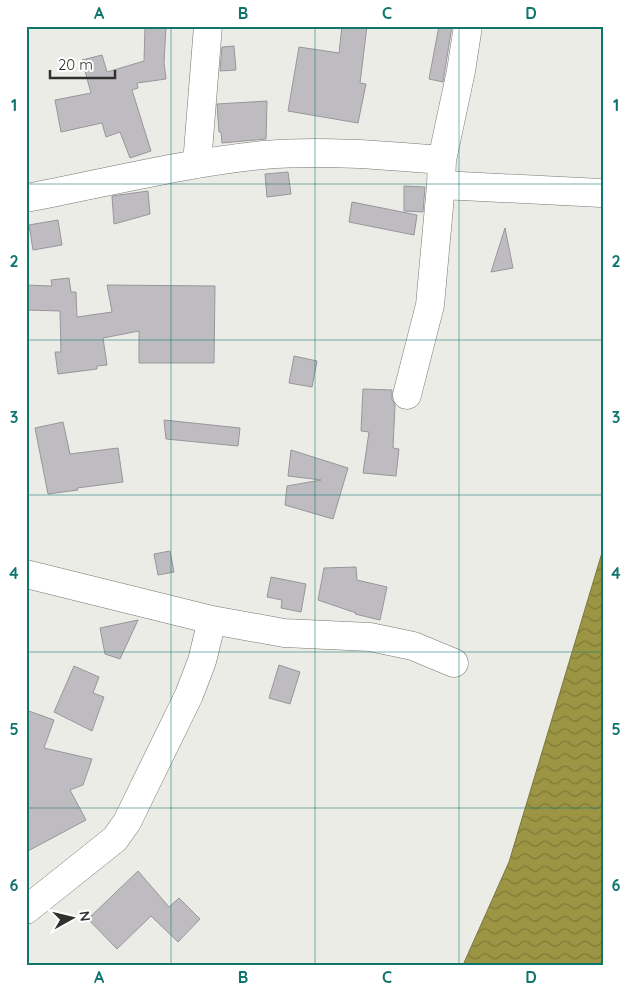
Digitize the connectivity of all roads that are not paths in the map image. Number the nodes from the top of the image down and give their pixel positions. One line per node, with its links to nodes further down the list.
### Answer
1 (208, 26): 3 (street)
2 (468, 26): 4 (street)
3 (197, 164): 4 (street); 6 (street)
4 (442, 172): 5 (street); 7 (street)
5 (601, 193)
6 (26, 198)
7 (407, 395)
8 (26, 574): 9 (street)
9 (212, 620): 10 (street); 11 (street)
10 (454, 663)
11 (26, 910)

